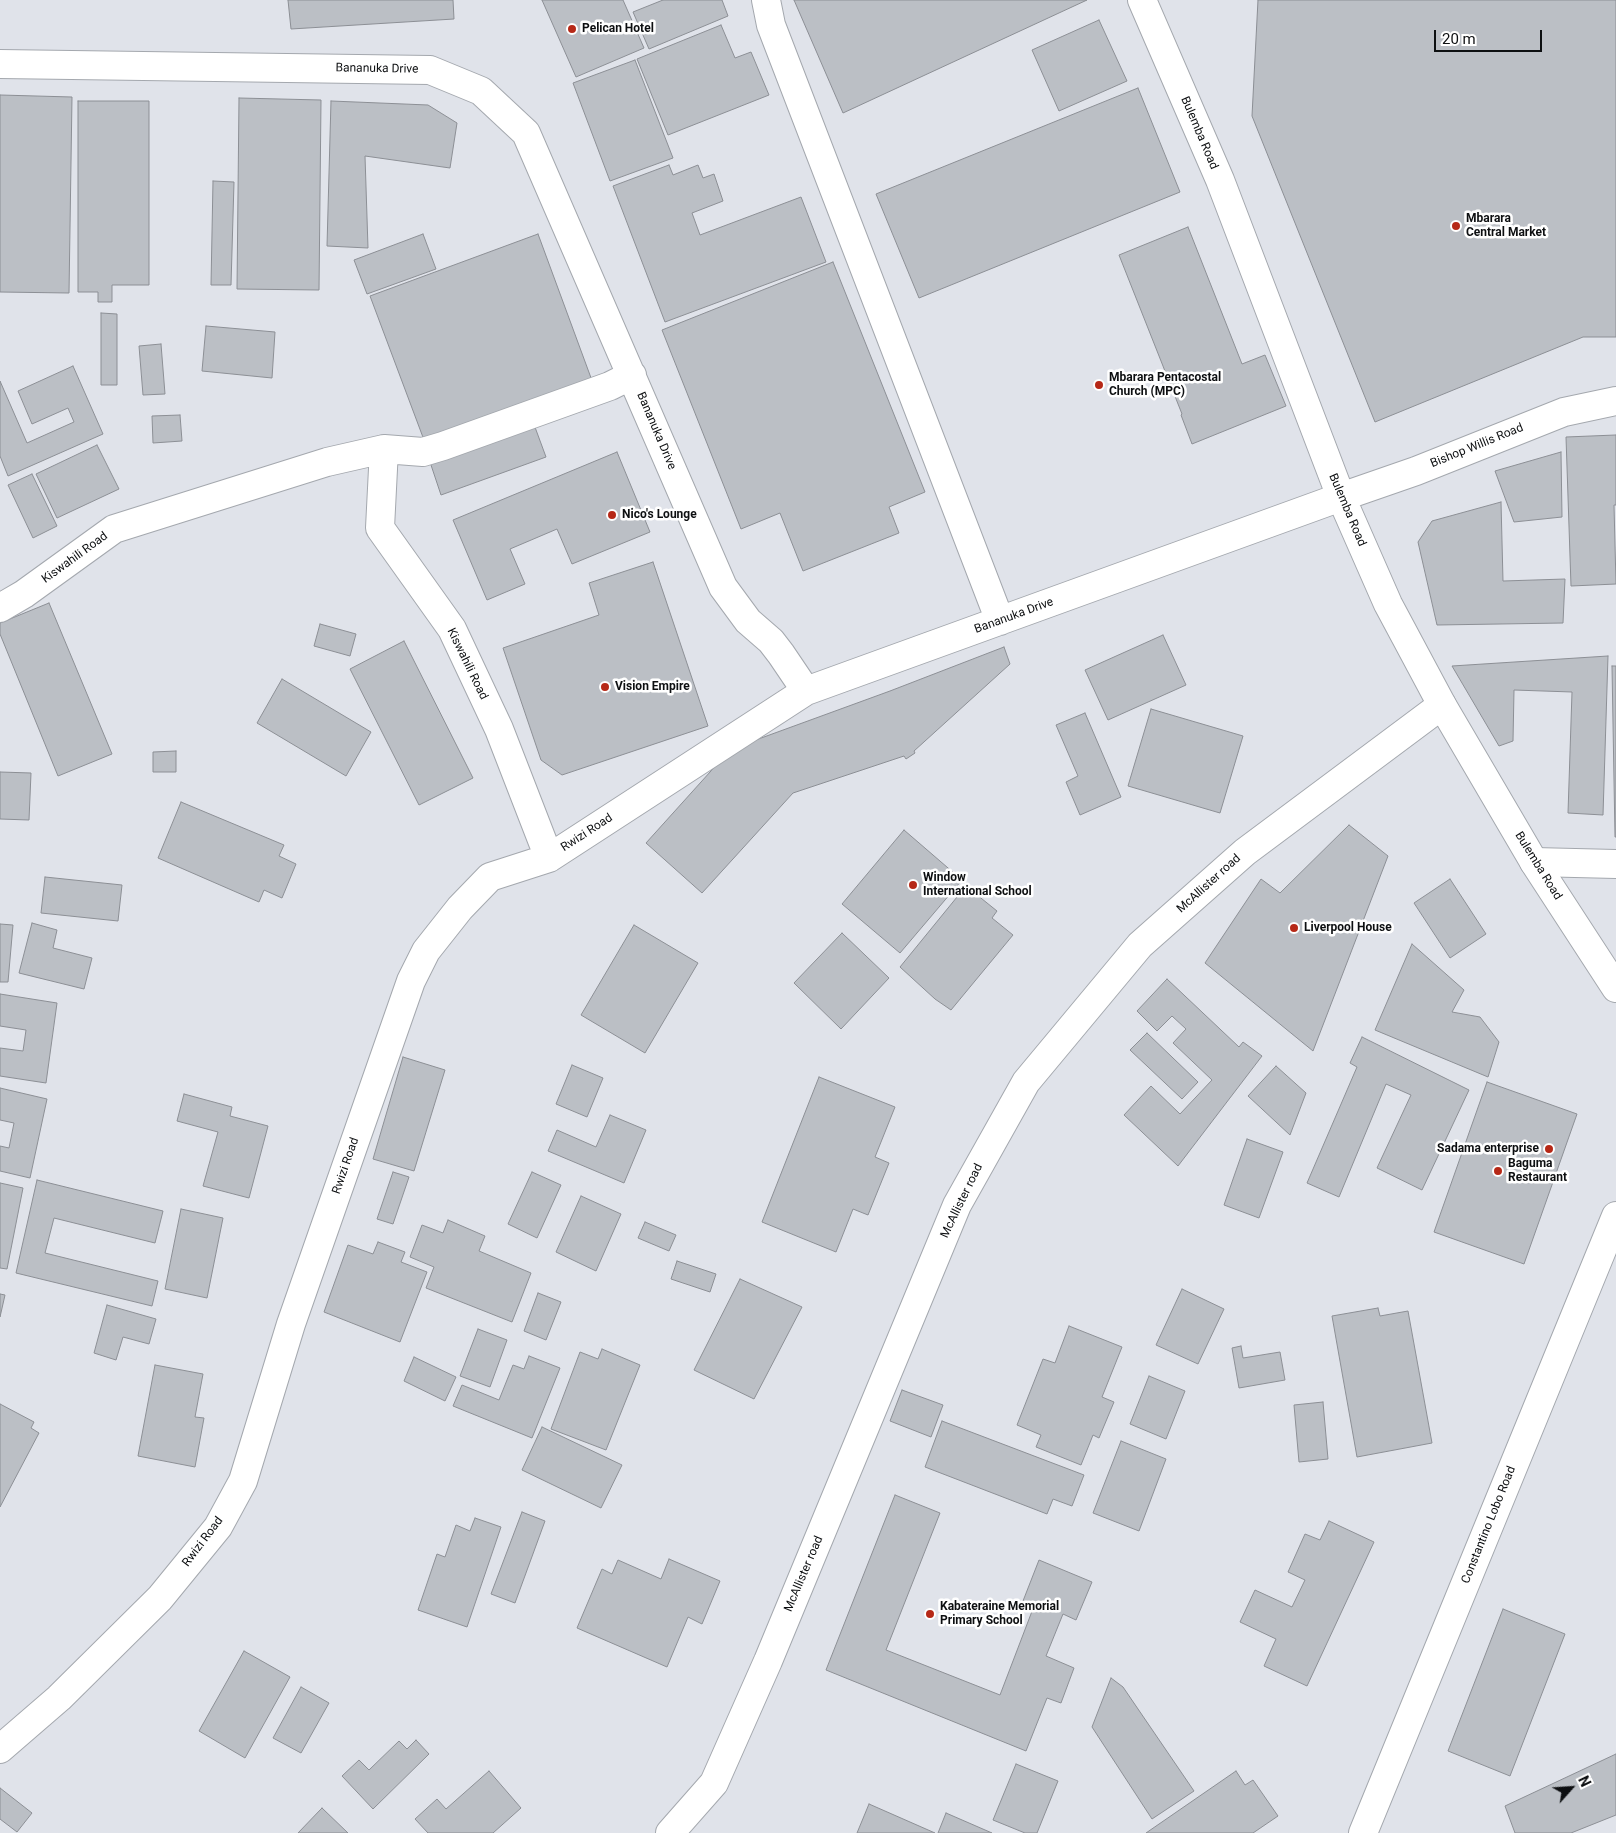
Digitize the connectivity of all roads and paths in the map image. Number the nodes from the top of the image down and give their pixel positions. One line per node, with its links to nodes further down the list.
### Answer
1 (766, 0): 9 (street)
2 (1142, 0): 7 (street, Bulemba Road)
3 (0, 64): 4 (street, Bananuka Drive)
4 (632, 376): 6 (street, Kiswahili Road); 10 (street, Bananuka Drive)
5 (1616, 401): 7 (street, Bishop Willis Road)
6 (384, 449): 8 (street, Kiswahili Road); 12 (street, Kiswahili Road)
7 (1340, 497): 9 (street, Bananuka Drive); 11 (street, Bulemba Road)
8 (0, 608)
9 (1000, 621): 10 (street, Bananuka Drive)
10 (806, 691): 12 (street, Rwizi Road)
11 (1442, 704): 13 (street, Bulemba Road); 18 (street, McAllister road)
12 (549, 858): 17 (street, Rwizi Road)
13 (1534, 862): 14 (street); 15 (street, Bulemba Road)
14 (1616, 864)
15 (1616, 988)
16 (1616, 1216): 19 (street, Constantino Lobo Road)
17 (0, 1749)
18 (670, 1833)
19 (1363, 1833)

